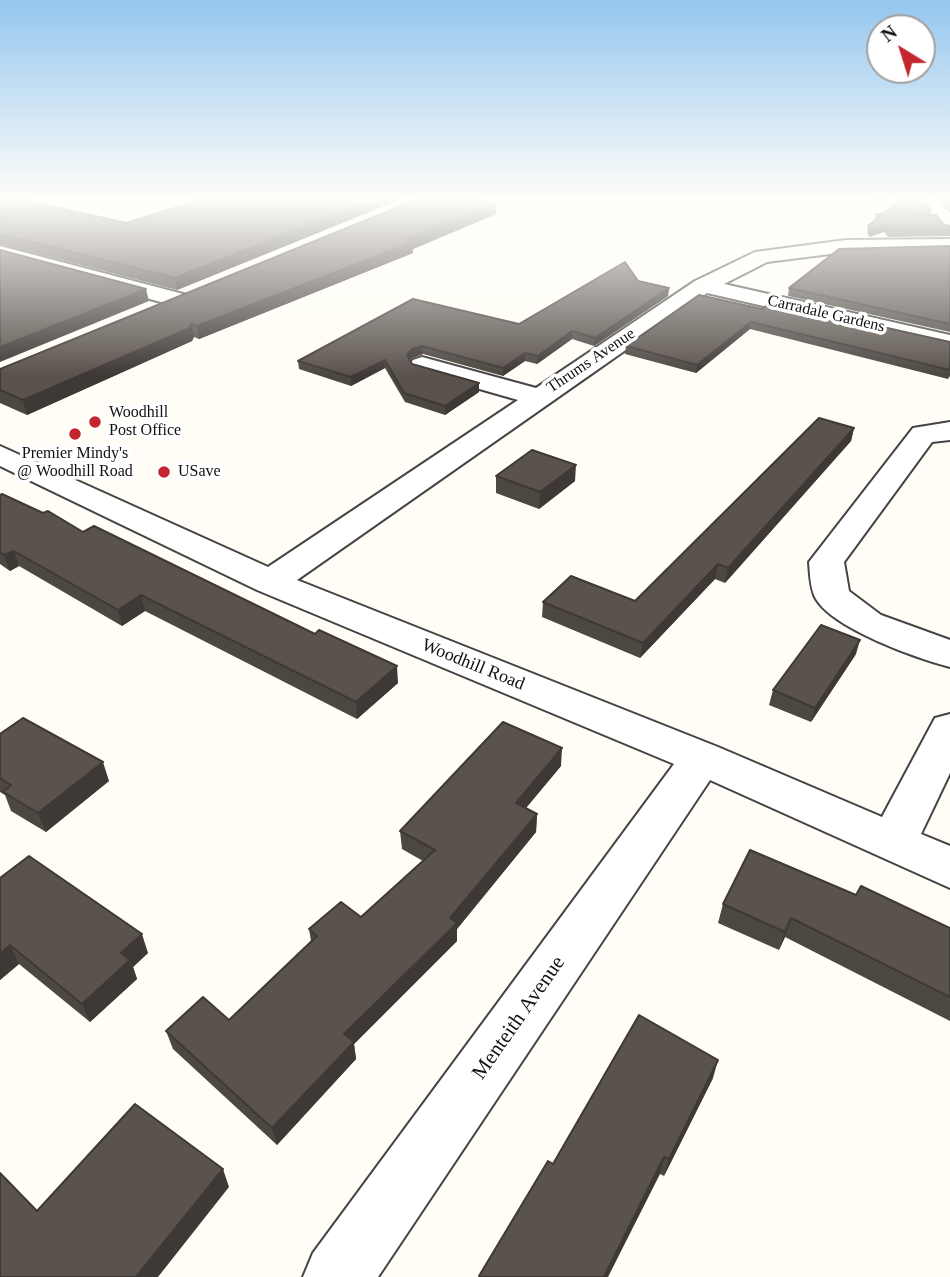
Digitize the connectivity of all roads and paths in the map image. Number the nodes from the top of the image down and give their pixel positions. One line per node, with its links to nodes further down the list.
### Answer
1 (17, 257): 5 (street)
2 (761, 257): 3 (street, Thrums Avenue)
3 (703, 286): 7 (street, Carradale Gardens); 9 (street, Thrums Avenue)
4 (204, 289): 5 (street)
5 (179, 300): 6 (street)
6 (140, 315)
7 (950, 342)
8 (422, 365): 9 (street)
9 (539, 397): 12 (street, Thrums Avenue)
10 (950, 431): 13 (street)
11 (7, 464): 12 (street, Woodhill Road)
12 (270, 582): 15 (street, Woodhill Road)
13 (950, 654)
14 (950, 729): 16 (street)
15 (702, 758): 16 (street, Woodhill Road); 18 (street, Menteith Avenue)
16 (891, 843): 17 (street, Woodhill Road)
17 (950, 868)
18 (337, 1277)

